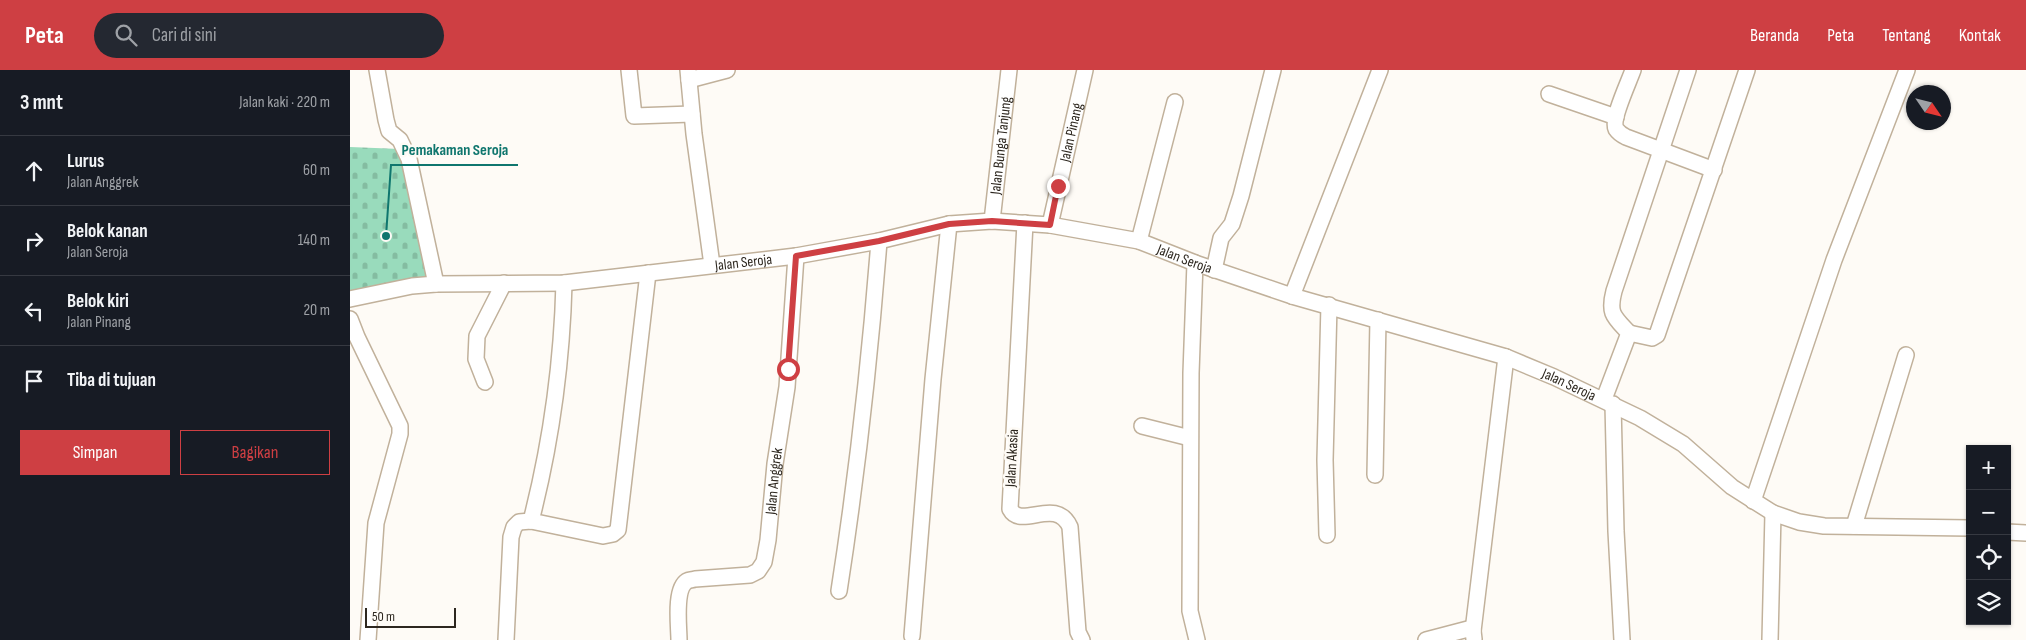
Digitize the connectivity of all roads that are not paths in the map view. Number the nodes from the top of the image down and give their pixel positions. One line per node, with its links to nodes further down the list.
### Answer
1 (377, 70): 32 (street)
2 (630, 70): 15 (street)
3 (727, 70): 12 (street)
4 (1008, 70): 19 (street, Jalan Bunga Tanjung)
5 (1085, 70): 22 (street, Jalan Pinang)
6 (1273, 70): 28 (street)
7 (1380, 70): 33 (street)
8 (1633, 70): 16 (street)
9 (1688, 70): 17 (street)
10 (1748, 70): 18 (street)
11 (1908, 70): 46 (street)
12 (688, 75): 15 (street)
13 (1549, 94): 16 (street)
14 (1175, 102): 24 (street)
15 (692, 114): 27 (street)
16 (1616, 116): 17 (street)
17 (1661, 151): 18 (street); 38 (street)
18 (1714, 170): 38 (street)
19 (992, 221): 20 (street, Jalan Seroja); 21 (street, Jalan Seroja)
20 (1025, 223): 22 (street, Jalan Seroja); 60 (street, Jalan Akasia)
21 (949, 224): 23 (street, Jalan Seroja); 56 (street)
22 (1050, 225): 24 (street, Jalan Seroja)
23 (879, 241): 25 (street, Jalan Seroja); 54 (street)
24 (1139, 241): 26 (street, Jalan Seroja)
25 (796, 256): 27 (street, Jalan Seroja); 59 (street, Jalan Anggrek)
26 (1195, 263): 28 (street, Jalan Seroja); 44 (street)
27 (712, 264): 29 (street, Jalan Seroja)
28 (1214, 270): 33 (street, Jalan Seroja)
29 (648, 273): 31 (street, Jalan Seroja); 48 (street)
30 (504, 283): 31 (street, Jalan Seroja); 32 (street, Jalan Seroja); 41 (street)
31 (564, 283): 48 (street)
32 (436, 284): 34 (street, Jalan Seroja)
33 (1292, 296): 35 (street, Jalan Seroja)
34 (350, 299)
35 (1328, 305): 37 (street, Jalan Seroja); 53 (street)
36 (350, 319): 57 (street)
37 (1378, 320): 40 (street, Jalan Seroja); 45 (street)
38 (1628, 333): 42 (street)
39 (1906, 355): 49 (street)
40 (1506, 357): 42 (street, Jalan Seroja); 55 (street)
41 (485, 382)
42 (1609, 402): 46 (street, Jalan Seroja); 63 (street)
43 (1142, 426): 44 (street)
44 (1190, 438): 61 (street)
45 (1375, 475)
46 (1753, 501): 47 (street, Jalan Seroja)
47 (1773, 513): 49 (street, Jalan Seroja); 64 (street)
48 (531, 521): 58 (street)
49 (1854, 526): 50 (street, Jalan Seroja)
50 (1966, 528)
51 (2011, 532): 52 (street)
52 (2026, 533)
53 (1327, 535)
54 (839, 591)
55 (1474, 635): 62 (street)
56 (912, 636)
57 (368, 640)
58 (506, 640)
59 (679, 640)
60 (1082, 640)
61 (1197, 640)
62 (1426, 640)
63 (1622, 640)
64 (1770, 640)

